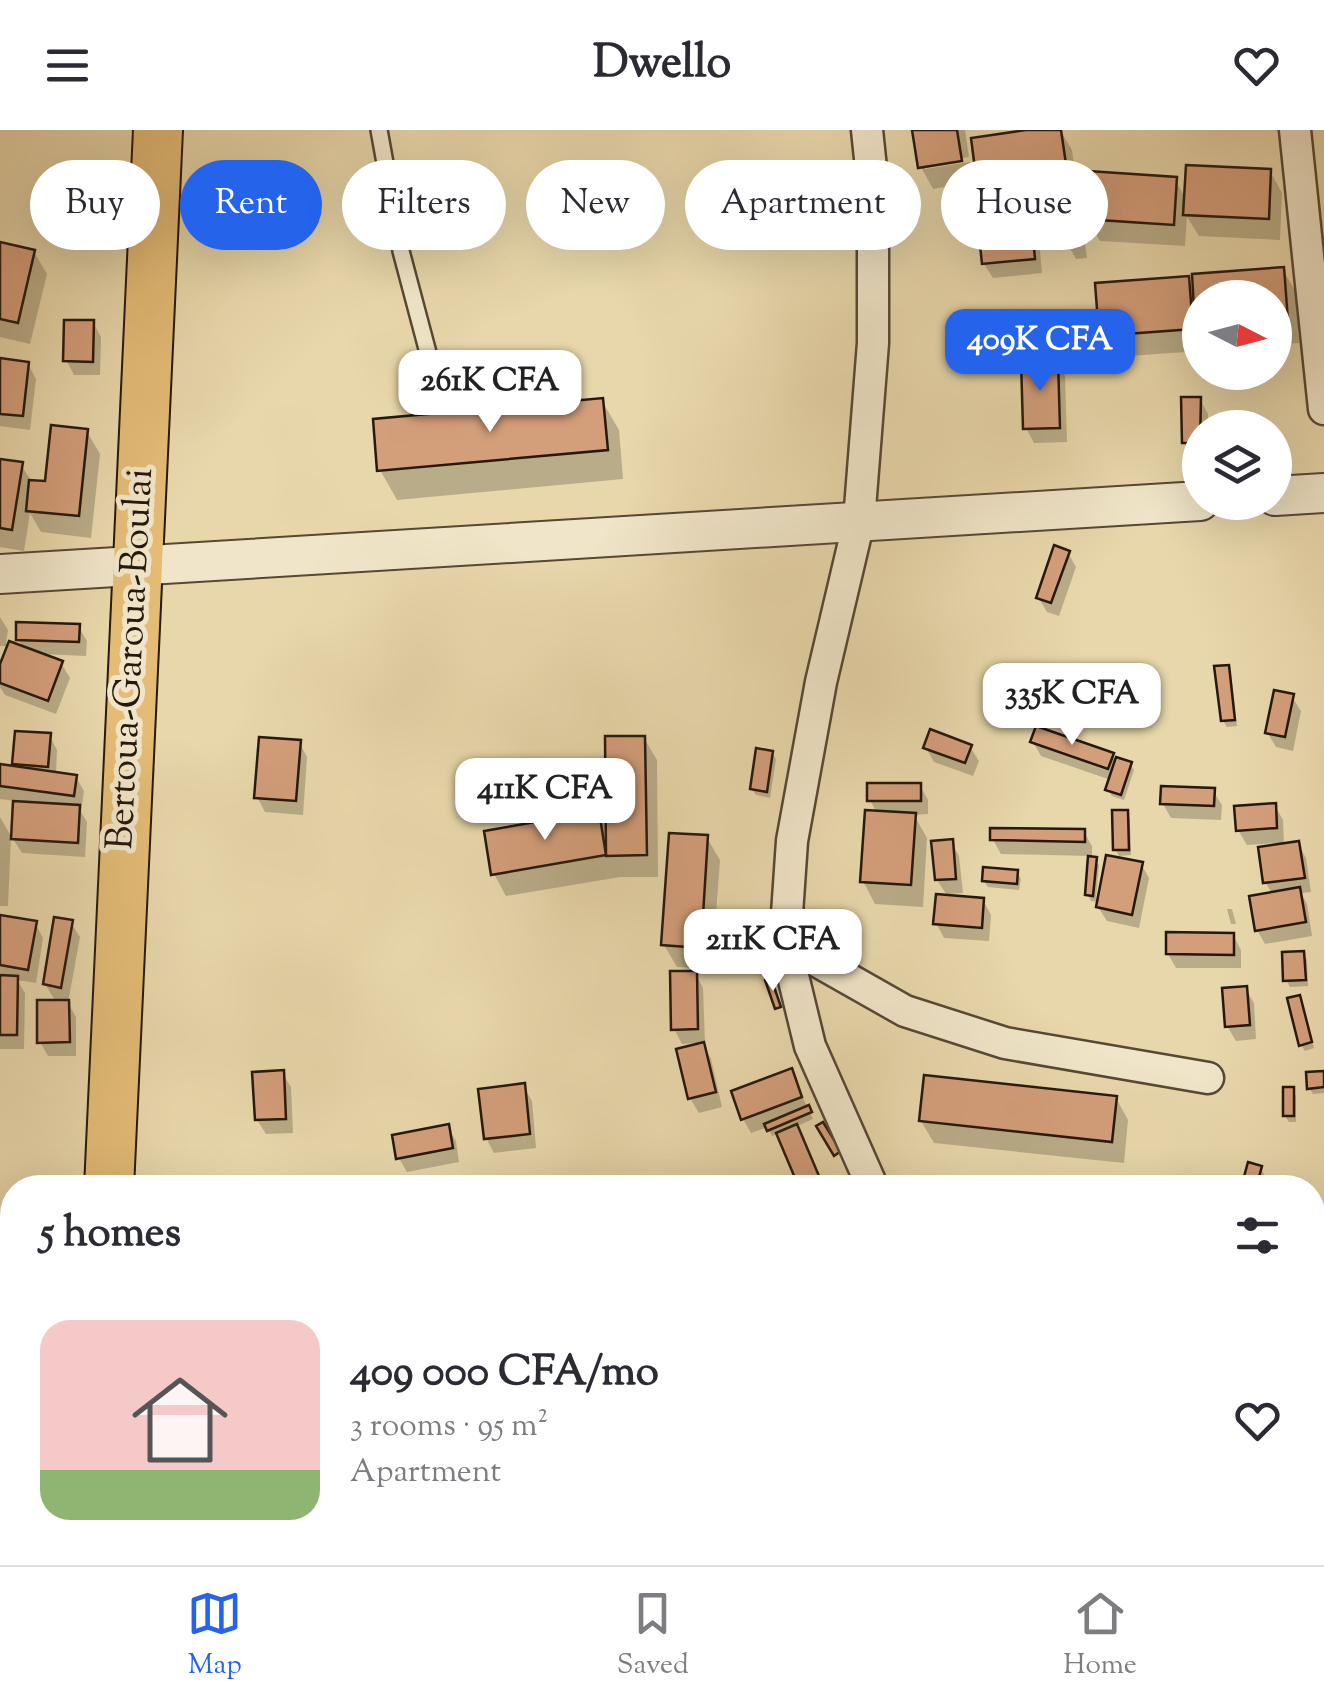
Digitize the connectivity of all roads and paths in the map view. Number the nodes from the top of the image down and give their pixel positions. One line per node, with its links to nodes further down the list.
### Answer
1 (158, 130): 11 (highway, Bertoua-Garoua-Boulai)
2 (379, 130): 5 (lane)
3 (866, 130): 10 (street)
4 (1294, 130): 6 (street)
5 (447, 386)
6 (1324, 409)
7 (1324, 494): 8 (street)
8 (1292, 495)
9 (1182, 502): 10 (street)
10 (859, 522): 11 (street); 13 (street)
11 (136, 568): 12 (street); 15 (highway, Bertoua-Garoua-Boulai)
12 (0, 574)
13 (785, 943): 14 (street); 16 (street)
14 (1208, 1078)
15 (110, 1175)
16 (866, 1175)

